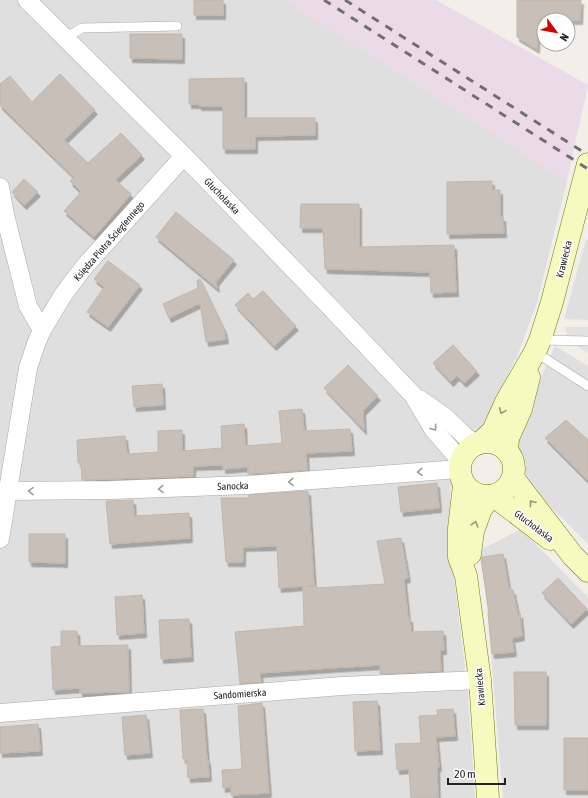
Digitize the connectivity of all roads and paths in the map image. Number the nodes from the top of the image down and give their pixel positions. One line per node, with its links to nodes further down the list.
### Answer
1 (27, 0): 3 (street, Głuchołaska)
2 (177, 26): 3 (lane)
3 (65, 38): 4 (street, Głuchołaska)
4 (184, 156): 7 (street, Księdza Piotra Ściegiennego); 11 (street, Głuchołaska)
5 (588, 164): 9 (street, Krawiecka)
6 (0, 187): 7 (street)
7 (42, 330): 16 (street, Księdza Piotra Ściegiennego)
8 (588, 341): 9 (lane)
9 (537, 346): 10 (lane); 12 (street, Krawiecka, one-way to 12); 13 (street, Krawiecka)
10 (588, 386)
11 (413, 395): 12 (street, Głuchołaska); 14 (street, Głuchołaska, one-way to 14)
12 (478, 443): 13 (street); 14 (street)
13 (507, 451): 15 (street)
14 (461, 472): 16 (street, Sanocka, one-way to 16); 17 (street); 20 (street, Krawiecka)
15 (512, 478): 17 (street); 19 (street, Głuchołaska, one-way to 15)
16 (7, 491): 18 (street, Księdza Piotra Ściegiennego)
17 (493, 496): 19 (street, Głuchołaska); 20 (street, Krawiecka, one-way to 17)
18 (0, 539)
19 (581, 563)
20 (466, 576): 21 (street, Krawiecka)
21 (480, 680): 22 (street, Sandomierska); 23 (street, Krawiecka)
22 (0, 713)
23 (488, 798)

